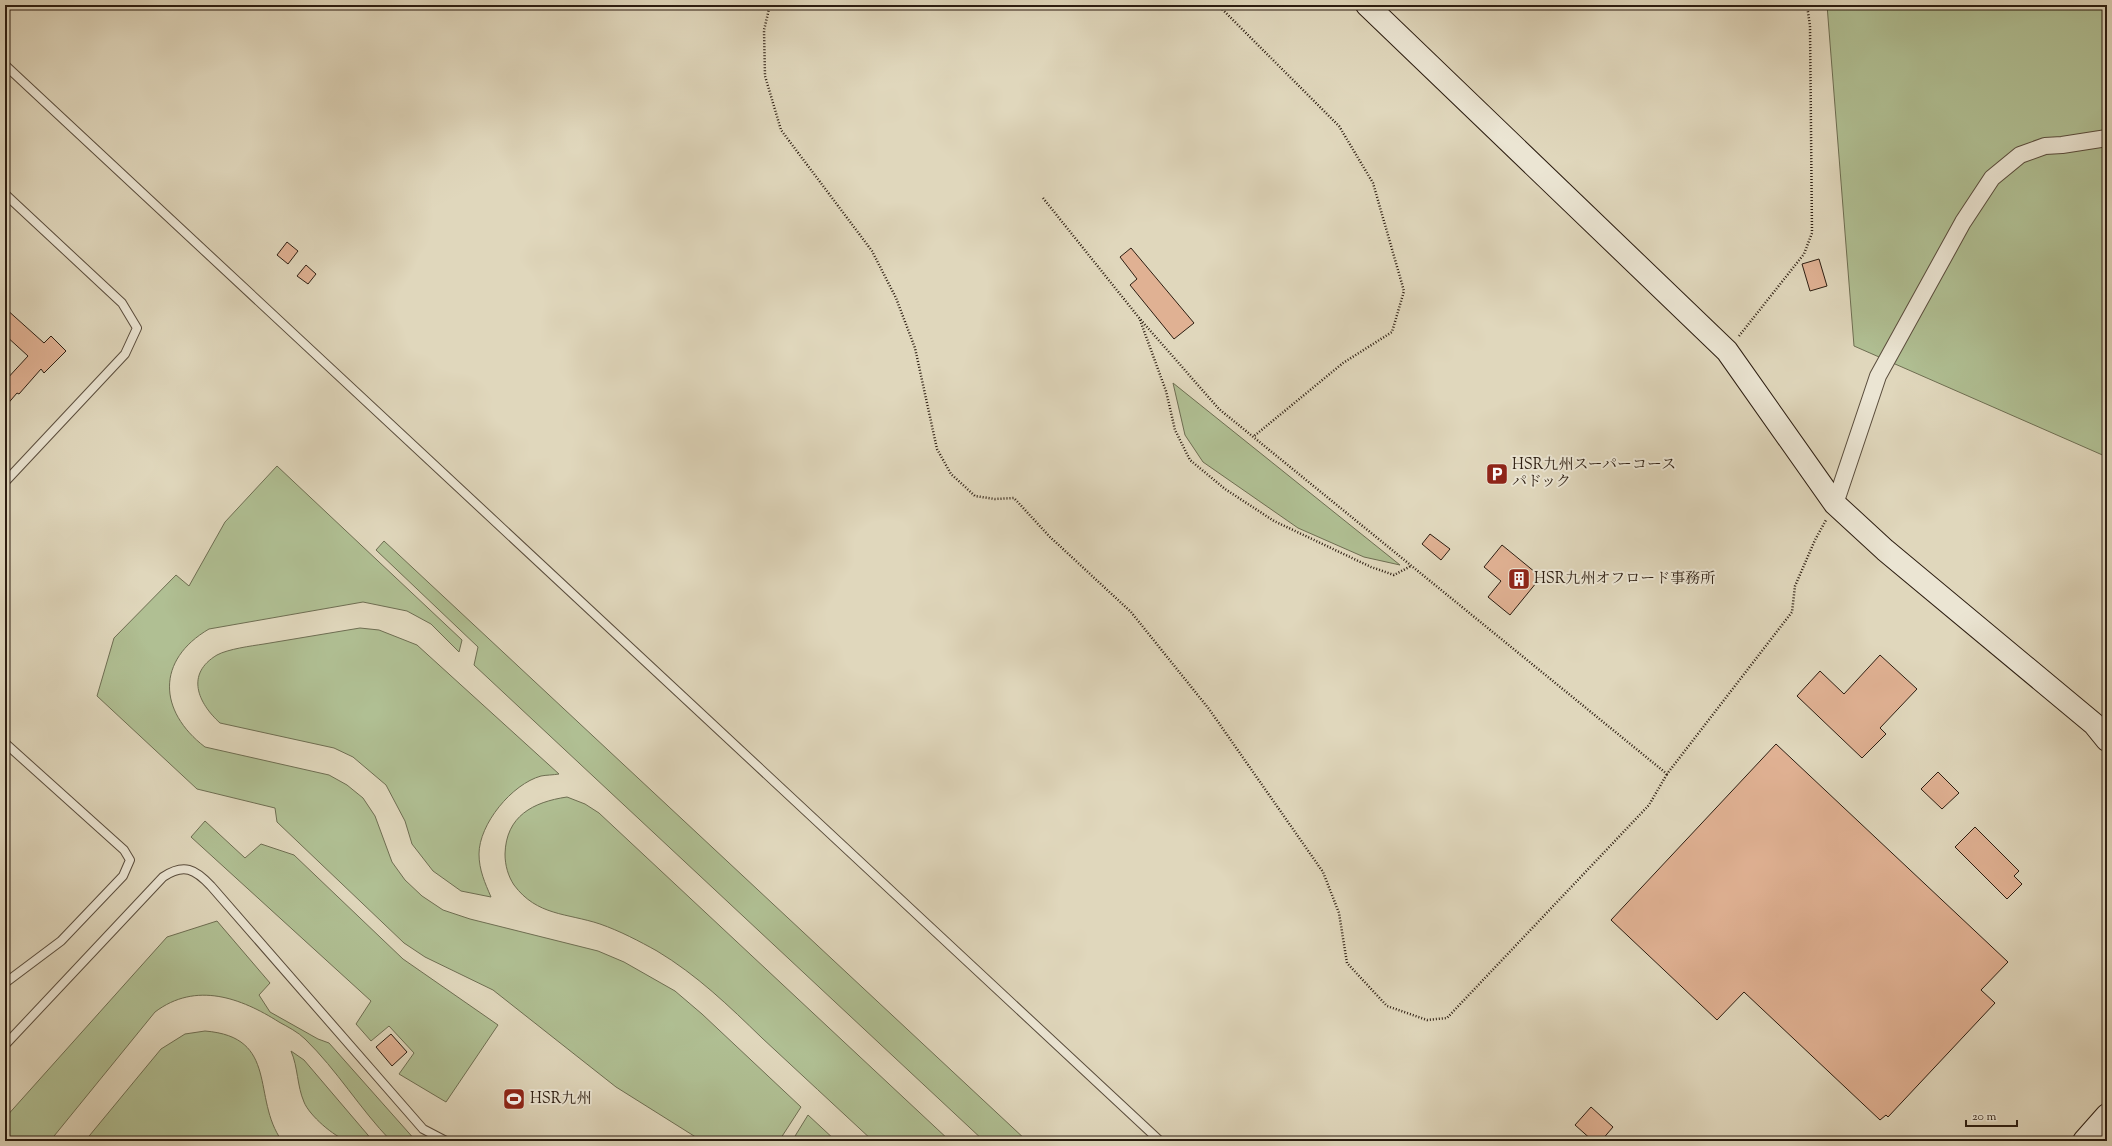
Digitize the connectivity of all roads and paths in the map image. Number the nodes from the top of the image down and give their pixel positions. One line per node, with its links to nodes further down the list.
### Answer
1 (770, 5): 17 (path)
2 (1218, 5): 11 (path)
3 (1367, 5): 10 (street)
4 (1807, 5): 10 (path)
5 (5, 65): 22 (lane)
6 (2107, 138): 13 (street)
7 (5, 194): 12 (lane)
8 (1043, 198): 9 (path)
9 (1140, 319): 11 (path); 14 (path)
10 (1727, 351): 13 (street)
11 (1252, 437): 14 (path)
12 (5, 482)
13 (1835, 504): 15 (street); 17 (path)
14 (1411, 566): 17 (path)
15 (2107, 740)
16 (5, 743): 18 (lane)
17 (1666, 774)
18 (5, 983)
19 (5, 1045): 21 (lane)
20 (2107, 1116): 23 (street)
21 (446, 1141)
22 (1160, 1141)
23 (2084, 1141)

